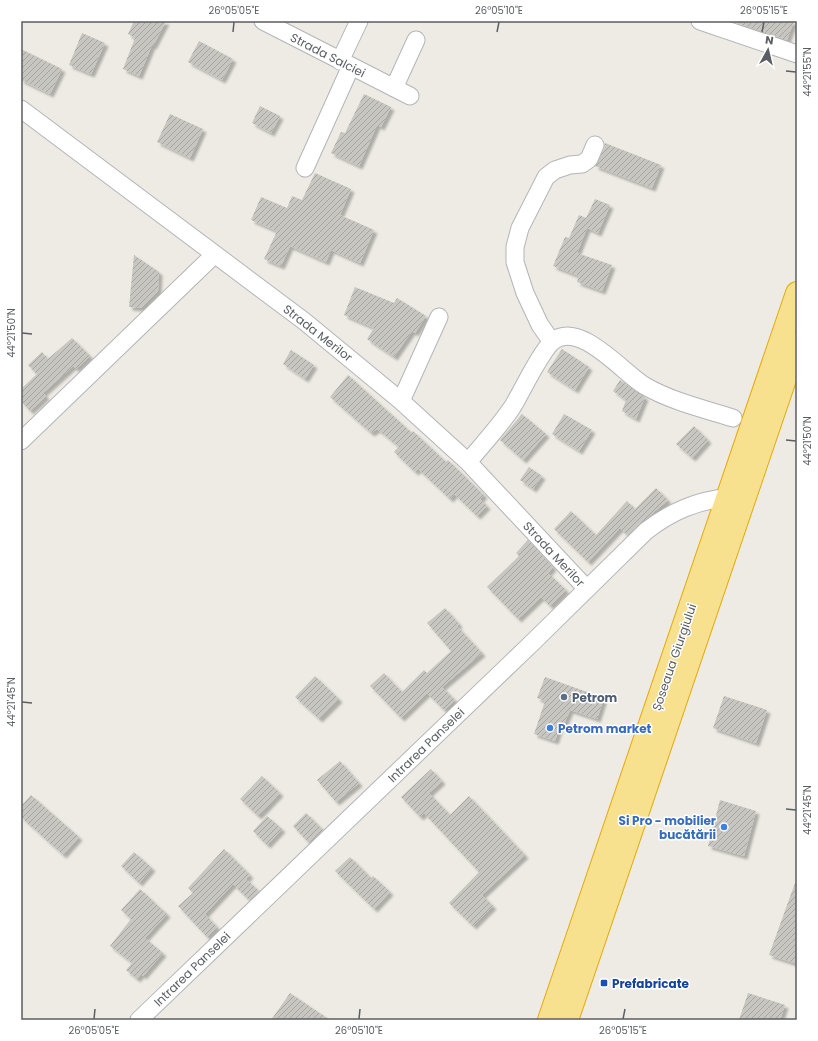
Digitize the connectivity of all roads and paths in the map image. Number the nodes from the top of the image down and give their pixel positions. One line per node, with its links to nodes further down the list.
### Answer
1 (263, 21): 6 (street, Strada Salciei)
2 (359, 21): 6 (street)
3 (700, 21): 5 (street)
4 (416, 40): 7 (street)
5 (796, 49)
6 (346, 64): 7 (street, Strada Salciei); 11 (street)
7 (394, 88): 8 (street, Strada Salciei)
8 (410, 96)
9 (21, 109): 12 (street, Strada Merilor)
10 (595, 145): 15 (street)
11 (305, 168)
12 (214, 255): 17 (street, Strada Merilor); 19 (street)
13 (797, 293): 21 (highway, Șoseaua Giurgiului)
14 (439, 317): 17 (street)
15 (552, 342): 18 (street); 20 (street)
16 (797, 344): 25 (highway, Șoseaua Giurgiului)
17 (401, 401): 20 (street, Strada Merilor)
18 (733, 418)
19 (21, 441)
20 (468, 462): 22 (street, Strada Merilor)
21 (729, 496): 22 (street, Intrarea Panselei); 24 (highway, Șoseaua Giurgiului)
22 (587, 589): 23 (street, Intrarea Panselei)
23 (139, 1020)
24 (549, 1020)
25 (567, 1020)

